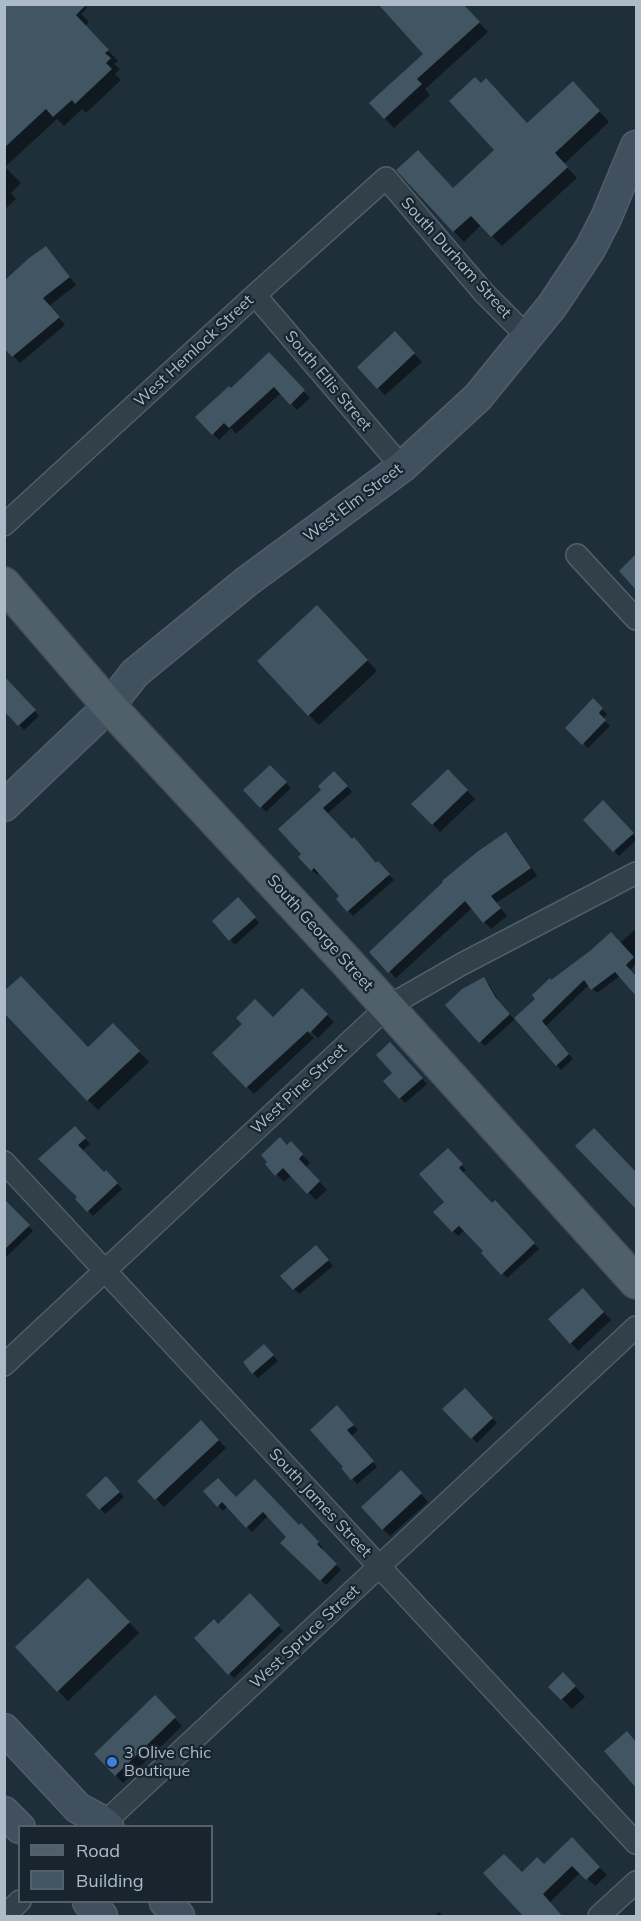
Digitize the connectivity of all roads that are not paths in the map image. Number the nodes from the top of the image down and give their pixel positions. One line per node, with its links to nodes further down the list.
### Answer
1 (636, 146): 4 (street, West Elm Street)
2 (386, 178): 3 (street, West Hemlock Street); 4 (street, South Durham Street)
3 (255, 295): 5 (street, South Ellis Street); 6 (street, West Hemlock Street)
4 (528, 337): 5 (street, West Elm Street)
5 (402, 467): 10 (street, West Elm Street)
6 (4, 525)
7 (577, 555): 9 (street)
8 (4, 584): 10 (main road, South George Street)
9 (636, 619)
10 (109, 706): 11 (street, West Elm Street); 13 (main road, South George Street)
11 (4, 806)
12 (636, 873): 13 (street, West Pine Street)
13 (387, 1007): 15 (street, West Pine Street); 16 (main road, South George Street)
14 (4, 1161): 15 (street, South James Street)
15 (105, 1272): 18 (street, West Pine Street); 19 (street, South James Street)
16 (636, 1282)
17 (636, 1327): 19 (street, West Spruce Street)
18 (4, 1365)
19 (380, 1568): 22 (street, West Spruce Street); 24 (street, South James Street)
20 (4, 1729): 22 (street)
21 (4, 1812): 23 (street)
22 (106, 1825)
23 (18, 1826)
24 (636, 1843)
25 (636, 1882): 32 (street)
26 (18, 1903): 29 (street)
27 (89, 1903): 30 (street)
28 (166, 1903): 31 (street)
29 (4, 1916)
30 (102, 1917)
31 (179, 1917)
32 (599, 1917)

